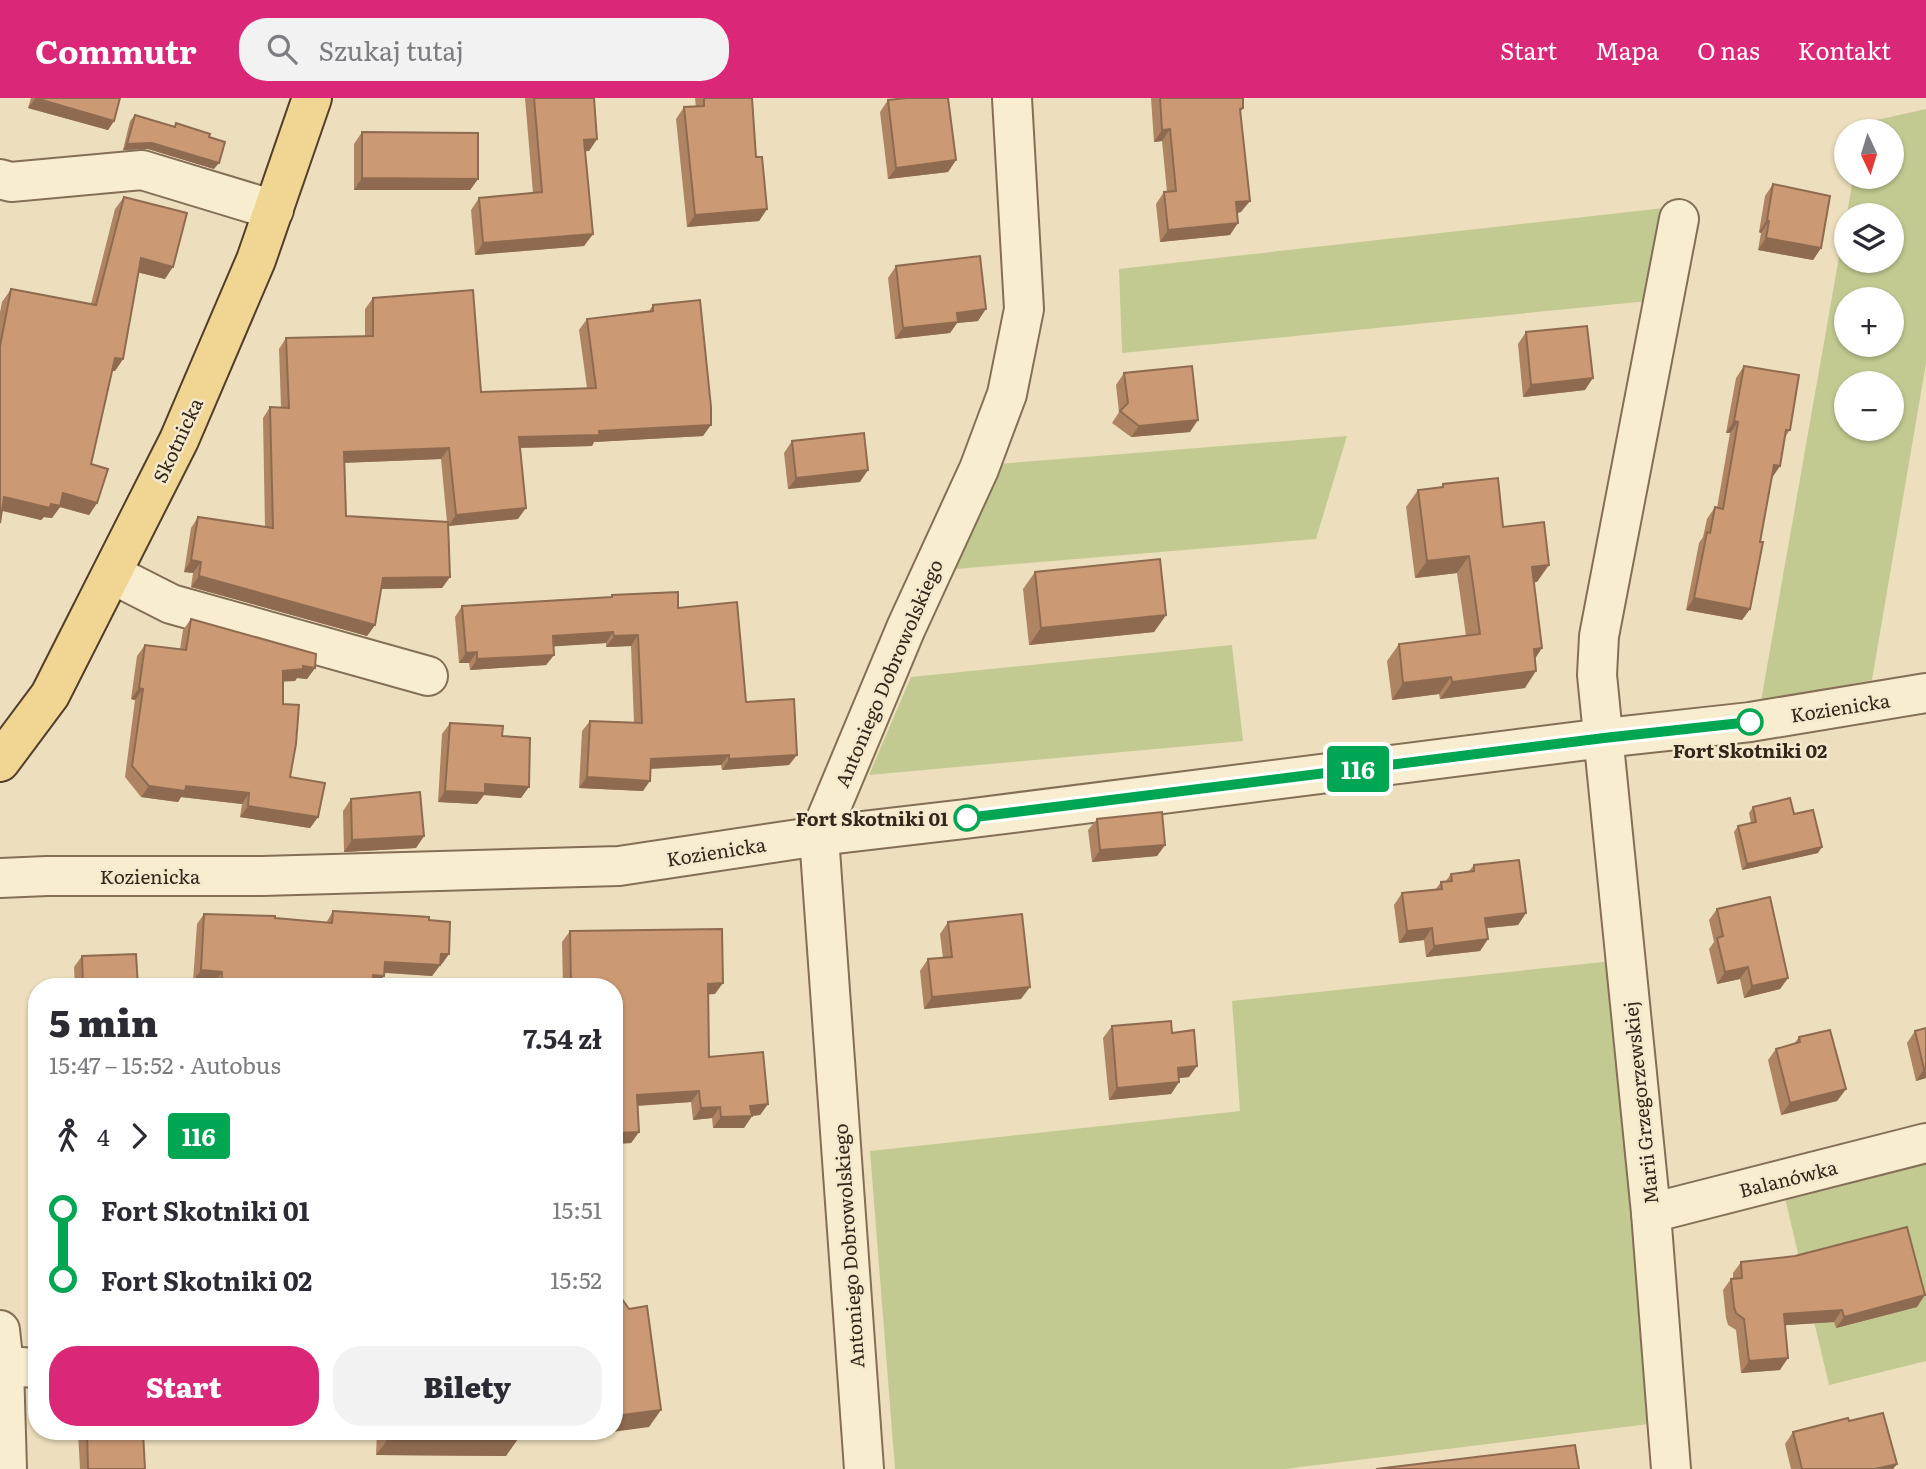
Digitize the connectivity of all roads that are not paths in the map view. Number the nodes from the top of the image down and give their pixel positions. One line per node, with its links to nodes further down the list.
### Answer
1 (312, 98): 4 (main road, Skotnicka)
2 (1012, 98): 11 (street, Antoniego Dobrowolskiego)
3 (0, 179): 4 (street)
4 (274, 210): 6 (main road, Skotnicka)
5 (1679, 219): 9 (street, Marii Grzegorzewskiej)
6 (112, 574): 7 (street); 10 (main road, Skotnicka)
7 (428, 676)
8 (1926, 693): 9 (street, Kozienicka)
9 (1604, 738): 11 (street, Kozienicka); 14 (street, Marii Grzegorzewskiej)
10 (2, 753)
11 (818, 835): 12 (street, Kozienicka); 17 (street, Antoniego Dobrowolskiego)
12 (0, 878)
13 (1926, 1143): 14 (street, Balanówka)
14 (1651, 1213): 18 (street, Marii Grzegorzewskiej)
15 (14, 1354): 16 (street)
16 (7, 1469)
17 (864, 1469)
18 (1671, 1469)

